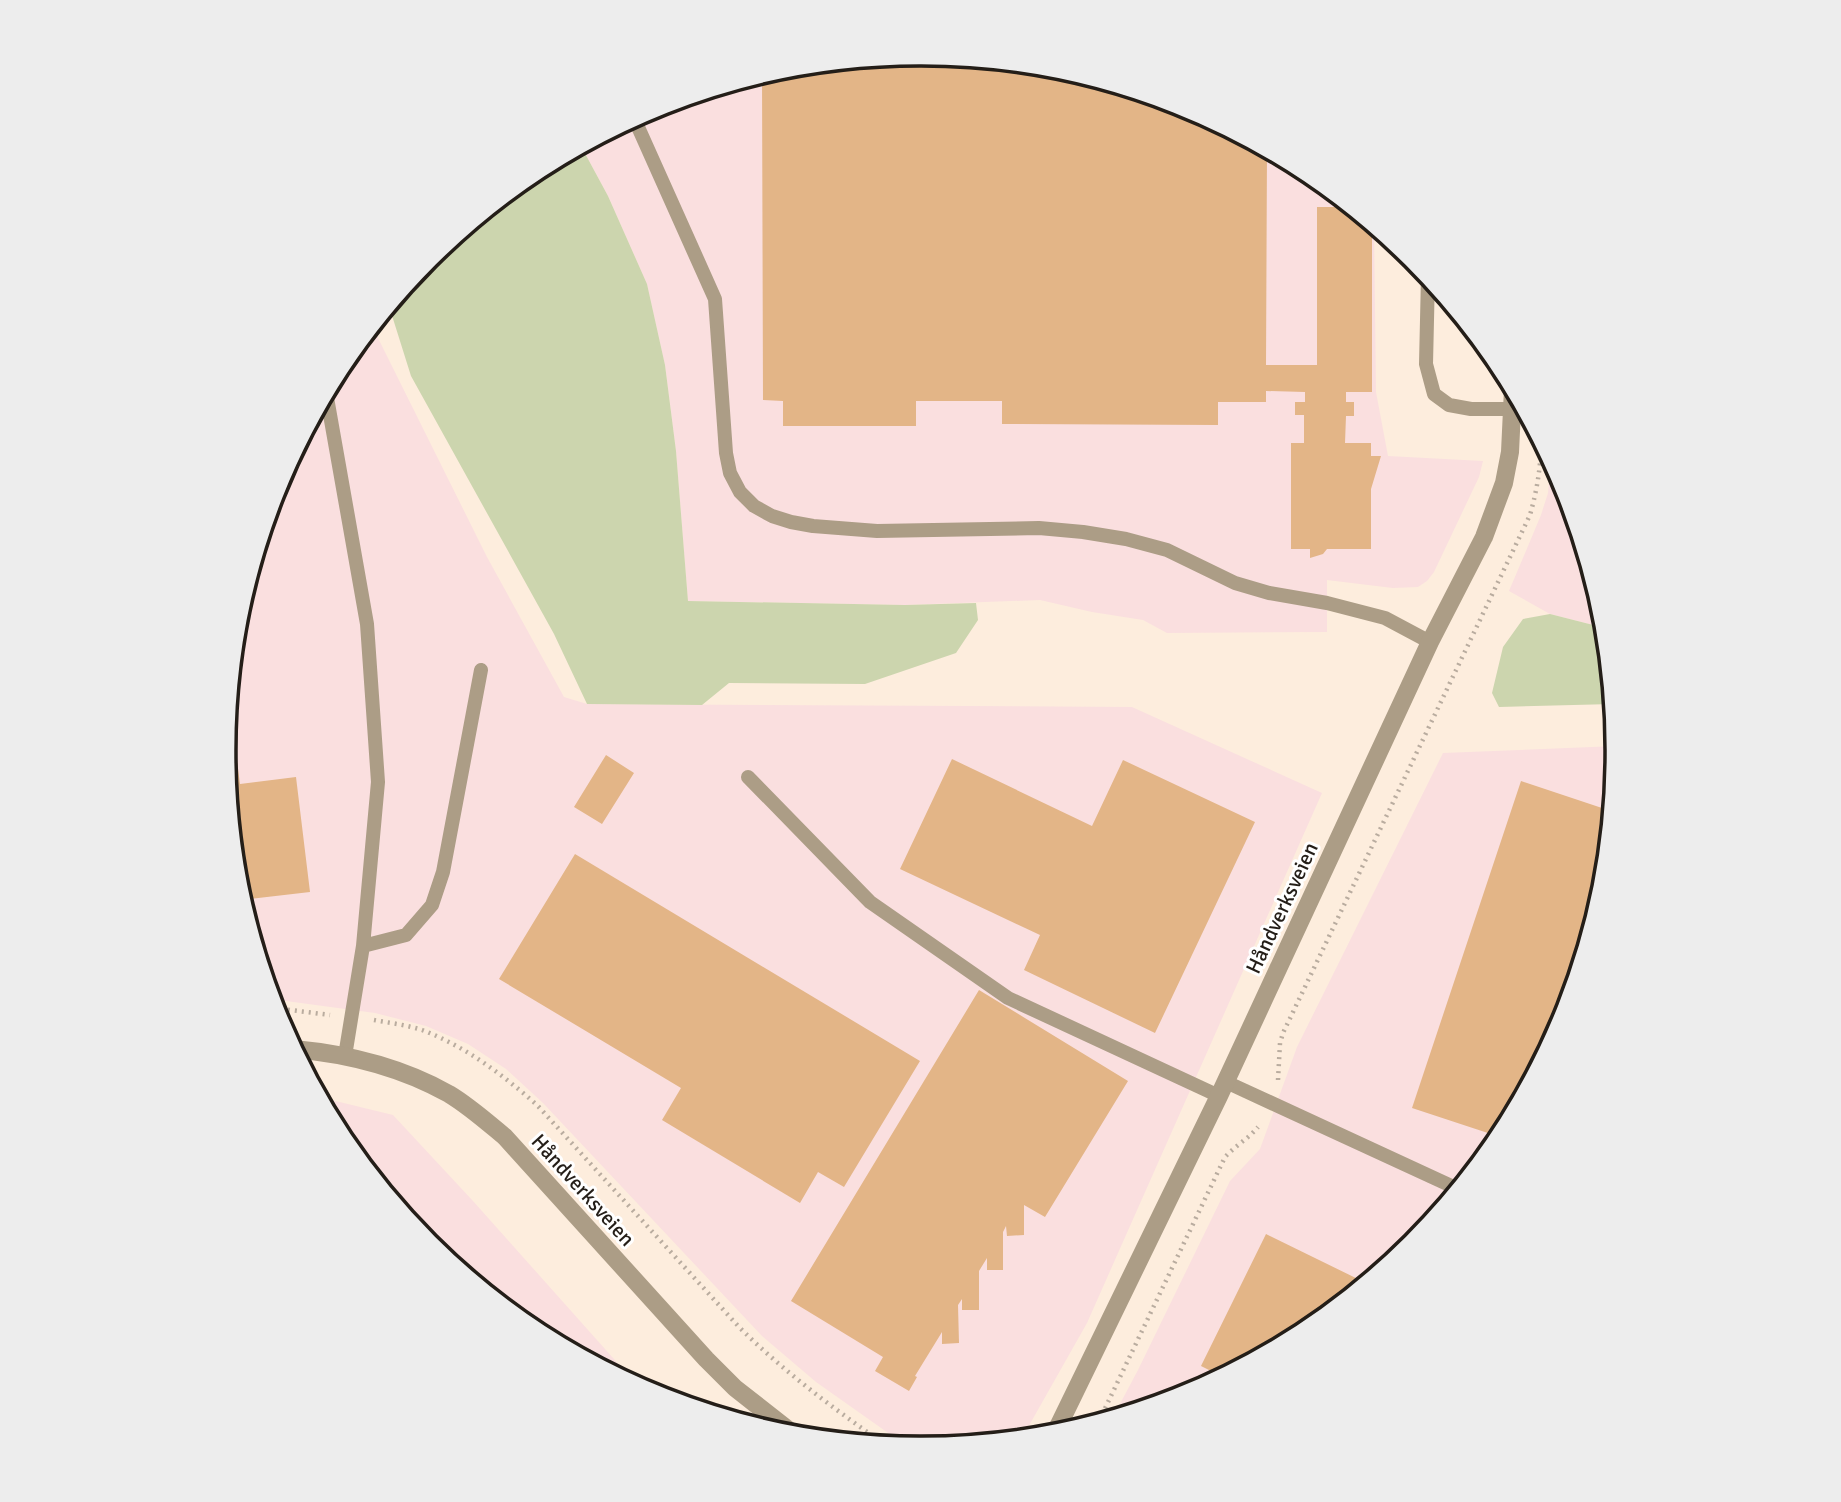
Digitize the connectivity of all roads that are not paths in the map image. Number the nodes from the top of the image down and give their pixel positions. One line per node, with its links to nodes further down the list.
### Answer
1 (638, 128): 5 (lane)
2 (1428, 292): 4 (lane)
3 (329, 408): 8 (lane)
4 (1513, 409): 5 (street, Håndverksveien)
5 (1430, 642): 11 (street, Håndverksveien)
6 (481, 670): 8 (lane)
7 (748, 777): 11 (lane)
8 (363, 946): 10 (lane)
9 (305, 1050): 10 (street, Håndverksveien)
10 (345, 1056): 13 (street, Håndverksveien)
11 (1223, 1089): 12 (lane); 14 (street, Håndverksveien)
12 (1449, 1185)
13 (775, 1419)
14 (1061, 1420)

